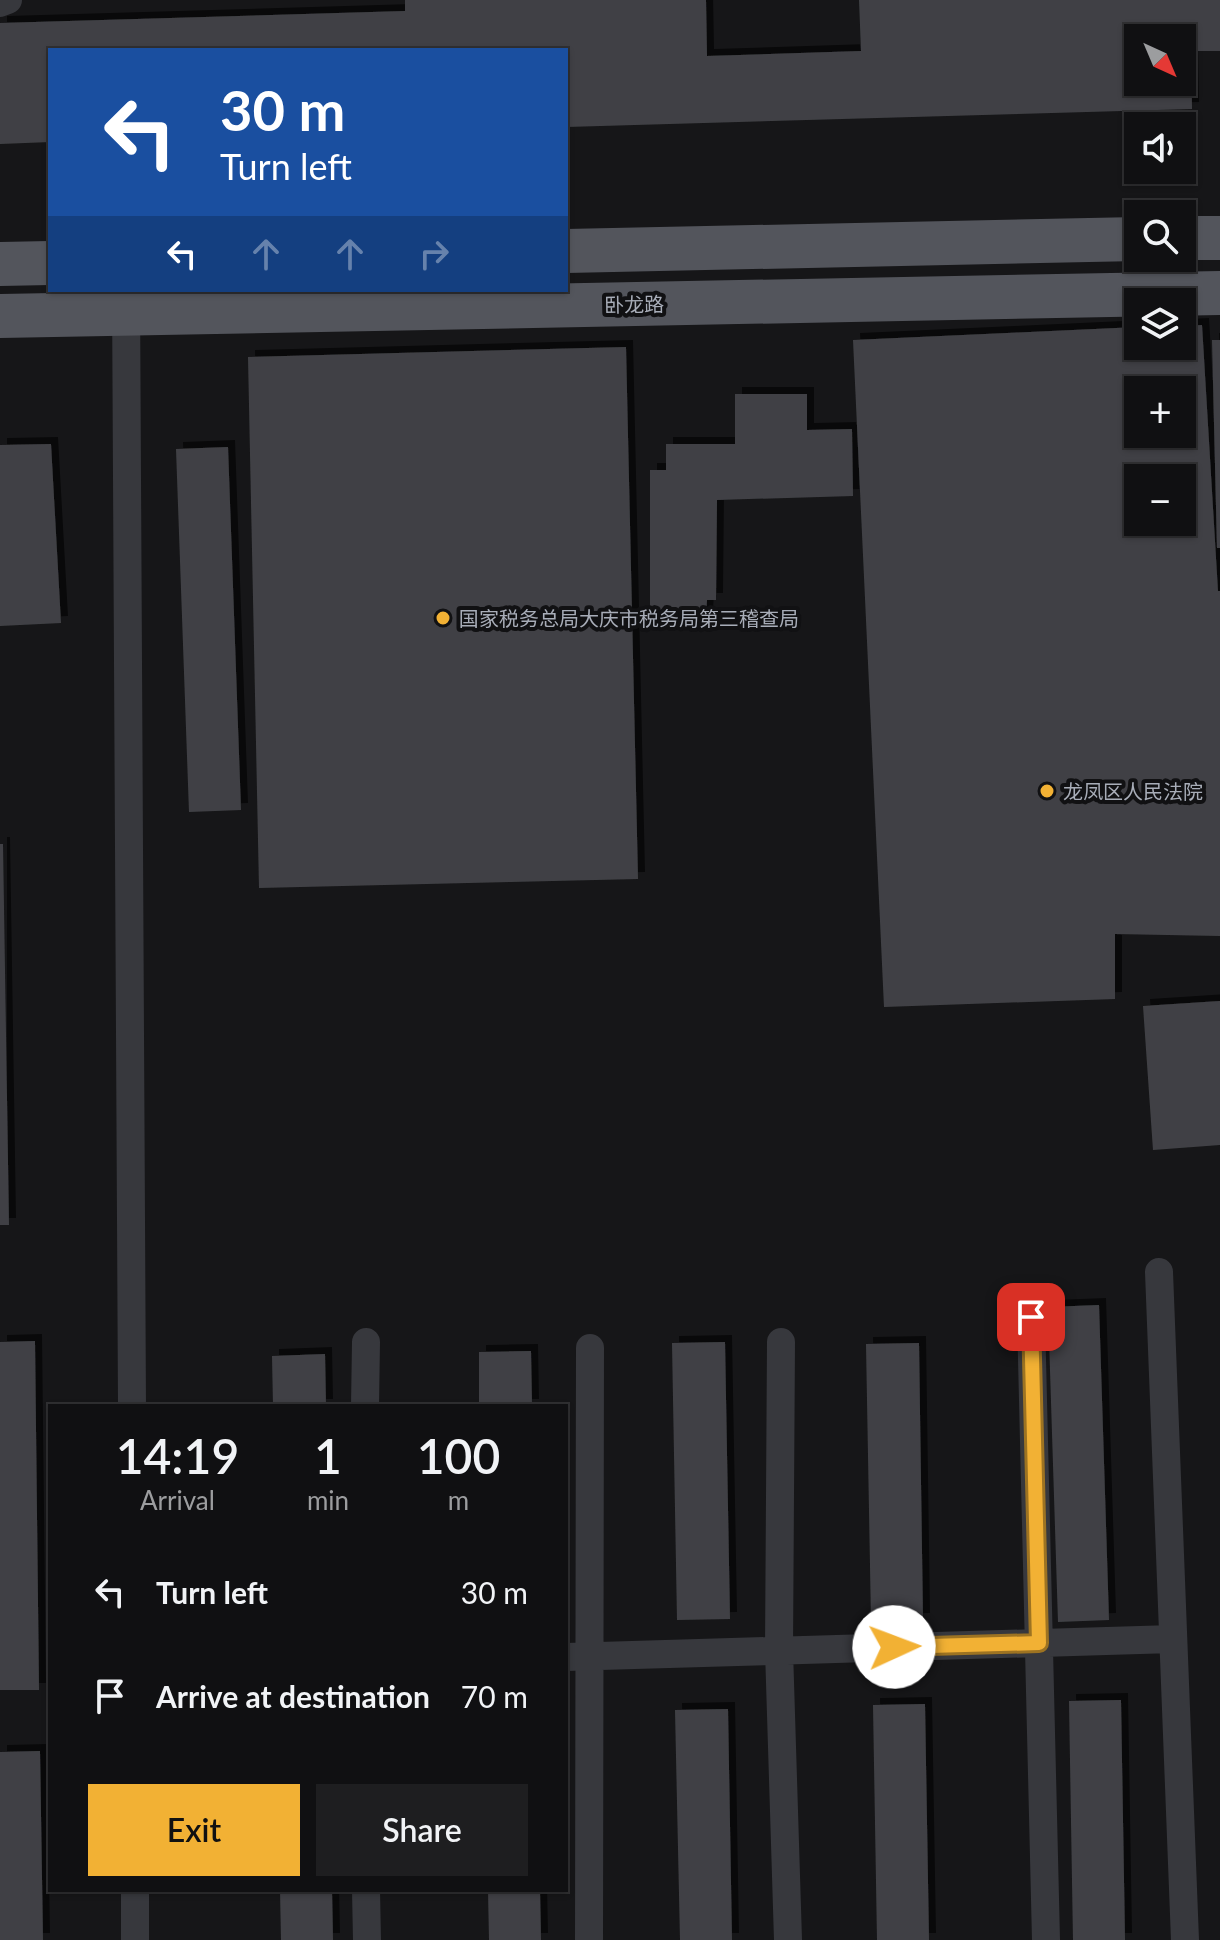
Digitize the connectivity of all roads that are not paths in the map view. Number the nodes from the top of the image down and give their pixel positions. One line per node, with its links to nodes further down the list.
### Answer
1 (8, 0): 2 (street)
2 (0, 3)
3 (1196, 238): 4 (main road)
4 (1220, 238)
5 (1124, 239): 6 (main road)
6 (568, 251)
7 (48, 263): 8 (main road)
8 (0, 264)
9 (1220, 293): 10 (main road, 卧龙路)
10 (126, 302): 11 (main road, 卧龙路); 17 (street)
11 (0, 316)
12 (1159, 1272): 19 (street)
13 (1031, 1317): 20 (street)
14 (366, 1342): 18 (street)
15 (781, 1342): 21 (street)
16 (590, 1348): 22 (street)
17 (132, 1404)
18 (365, 1404)
19 (1173, 1639): 20 (street); 30 (street)
20 (1039, 1643): 21 (street); 29 (street)
21 (779, 1650): 22 (street); 28 (street)
22 (578, 1656): 27 (street)
23 (135, 1892): 25 (street)
24 (366, 1892): 26 (street)
25 (135, 1940)
26 (367, 1940)
27 (589, 1940)
28 (788, 1940)
29 (1046, 1940)
30 (1185, 1940)

